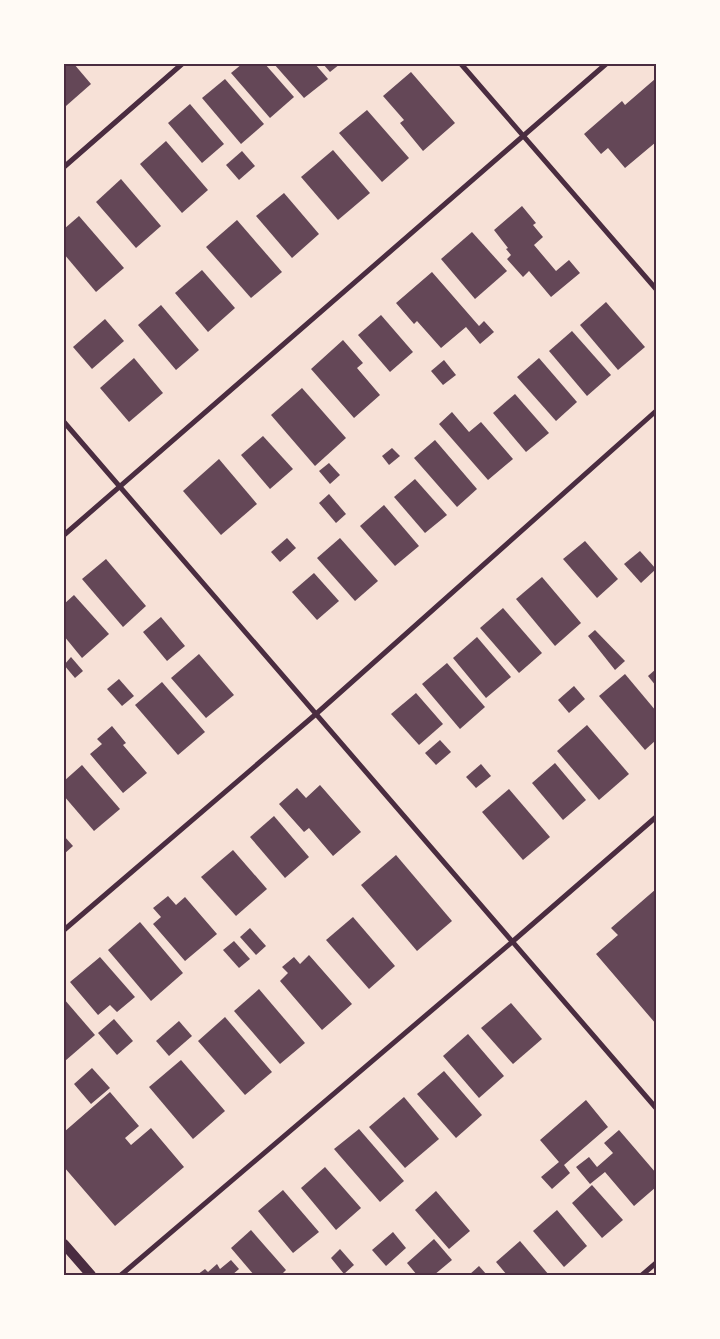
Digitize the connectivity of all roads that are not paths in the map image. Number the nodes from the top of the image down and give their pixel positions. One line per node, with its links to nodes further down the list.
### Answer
1 (182, 64): 5 (street)
2 (461, 64): 4 (street)
3 (606, 64): 4 (street)
4 (524, 137): 6 (street); 9 (street)
5 (64, 167)
6 (656, 289)
7 (656, 410): 11 (street)
8 (64, 422): 9 (street)
9 (118, 487): 10 (street); 11 (street)
10 (64, 534)
11 (316, 714): 13 (street); 14 (street)
12 (656, 817): 14 (street)
13 (64, 930)
14 (512, 942): 15 (street); 19 (street)
15 (656, 1108)
16 (64, 1244): 18 (main road)
17 (656, 1263): 20 (street)
18 (91, 1275)
19 (120, 1275)
20 (642, 1275)

